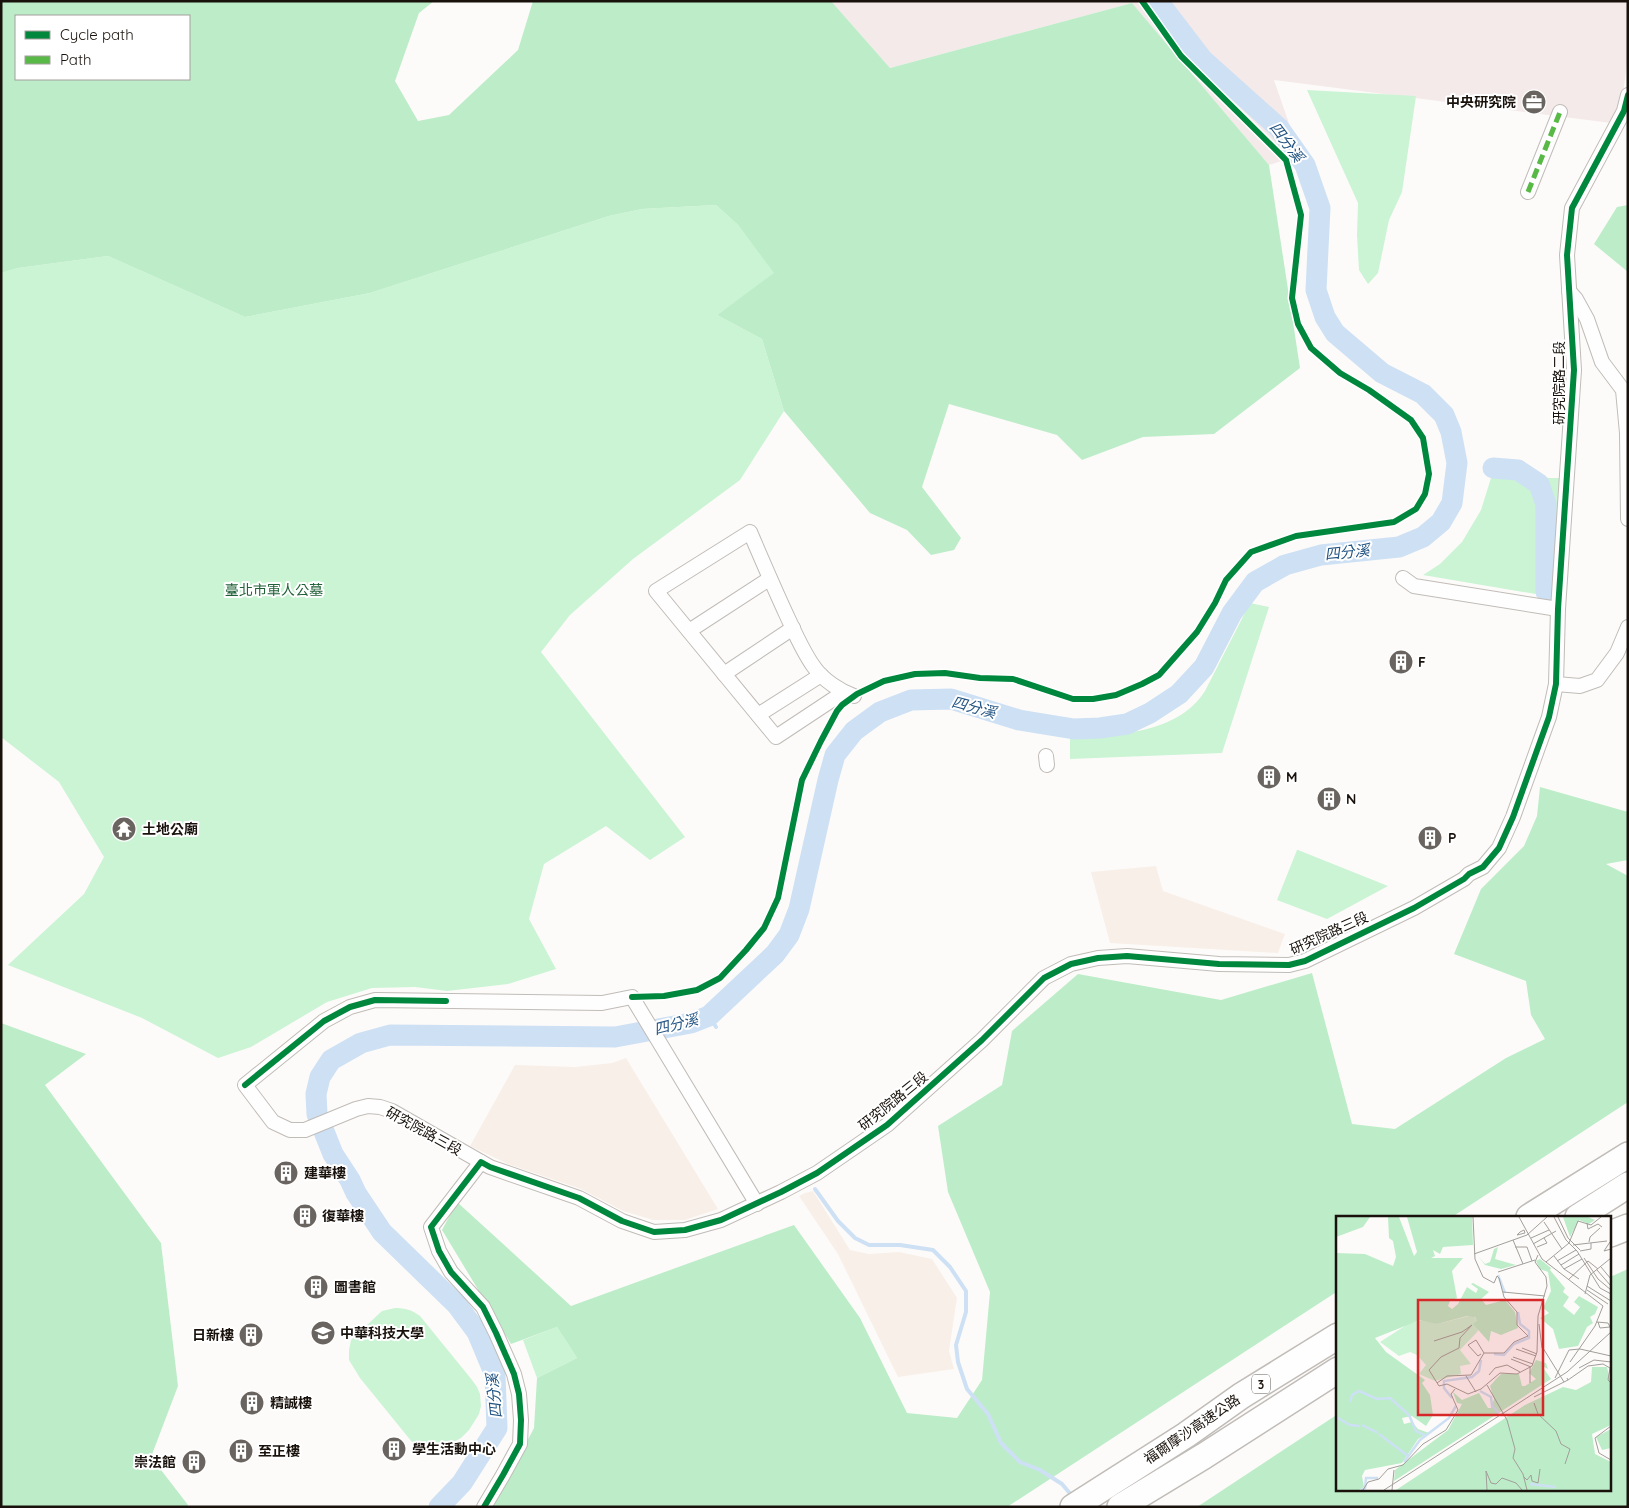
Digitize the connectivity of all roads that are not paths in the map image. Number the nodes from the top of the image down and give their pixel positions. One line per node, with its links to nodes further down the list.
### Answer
1 (1628, 95): 4 (street, 研究院路二段)
2 (1560, 112): 3 (street)
3 (1528, 192)
4 (1568, 290): 5 (street); 8 (street, 研究院路二段)
5 (1628, 520)
6 (1402, 578): 8 (street)
7 (769, 579): 10 (street); 11 (street); 11 (street)
8 (1558, 608): 14 (street, 研究院路二段)
9 (1628, 627): 14 (street)
10 (793, 628): 12 (street); 13 (street)
11 (689, 631): 12 (street)
12 (724, 674): 15 (street)
13 (822, 675): 15 (street); 15 (street)
14 (1556, 684): 21 (street, 研究院路三段)
15 (758, 715)
16 (1628, 1148): 19 (highway)
17 (1628, 1155): 19 (highway)
18 (481, 1162): 21 (street, 研究院路三段); 21 (street, 研究院路三段); 30 (street)
19 (1585, 1182): 22 (highway)
20 (1628, 1185): 23 (highway)
21 (756, 1204)
22 (1531, 1216)
23 (1580, 1216)
24 (1628, 1228): 25 (highway)
25 (1612, 1233)
26 (1336, 1337): 31 (highway, 福爾摩沙高速公路 / 3)
27 (1336, 1371): 29 (highway, 福爾摩沙高速公路 / 3)
28 (1336, 1378): 29 (highway)
29 (1274, 1411): 32 (highway, 福爾摩沙高速公路 / 3)
30 (484, 1507)
31 (1073, 1507)
32 (1120, 1507)

